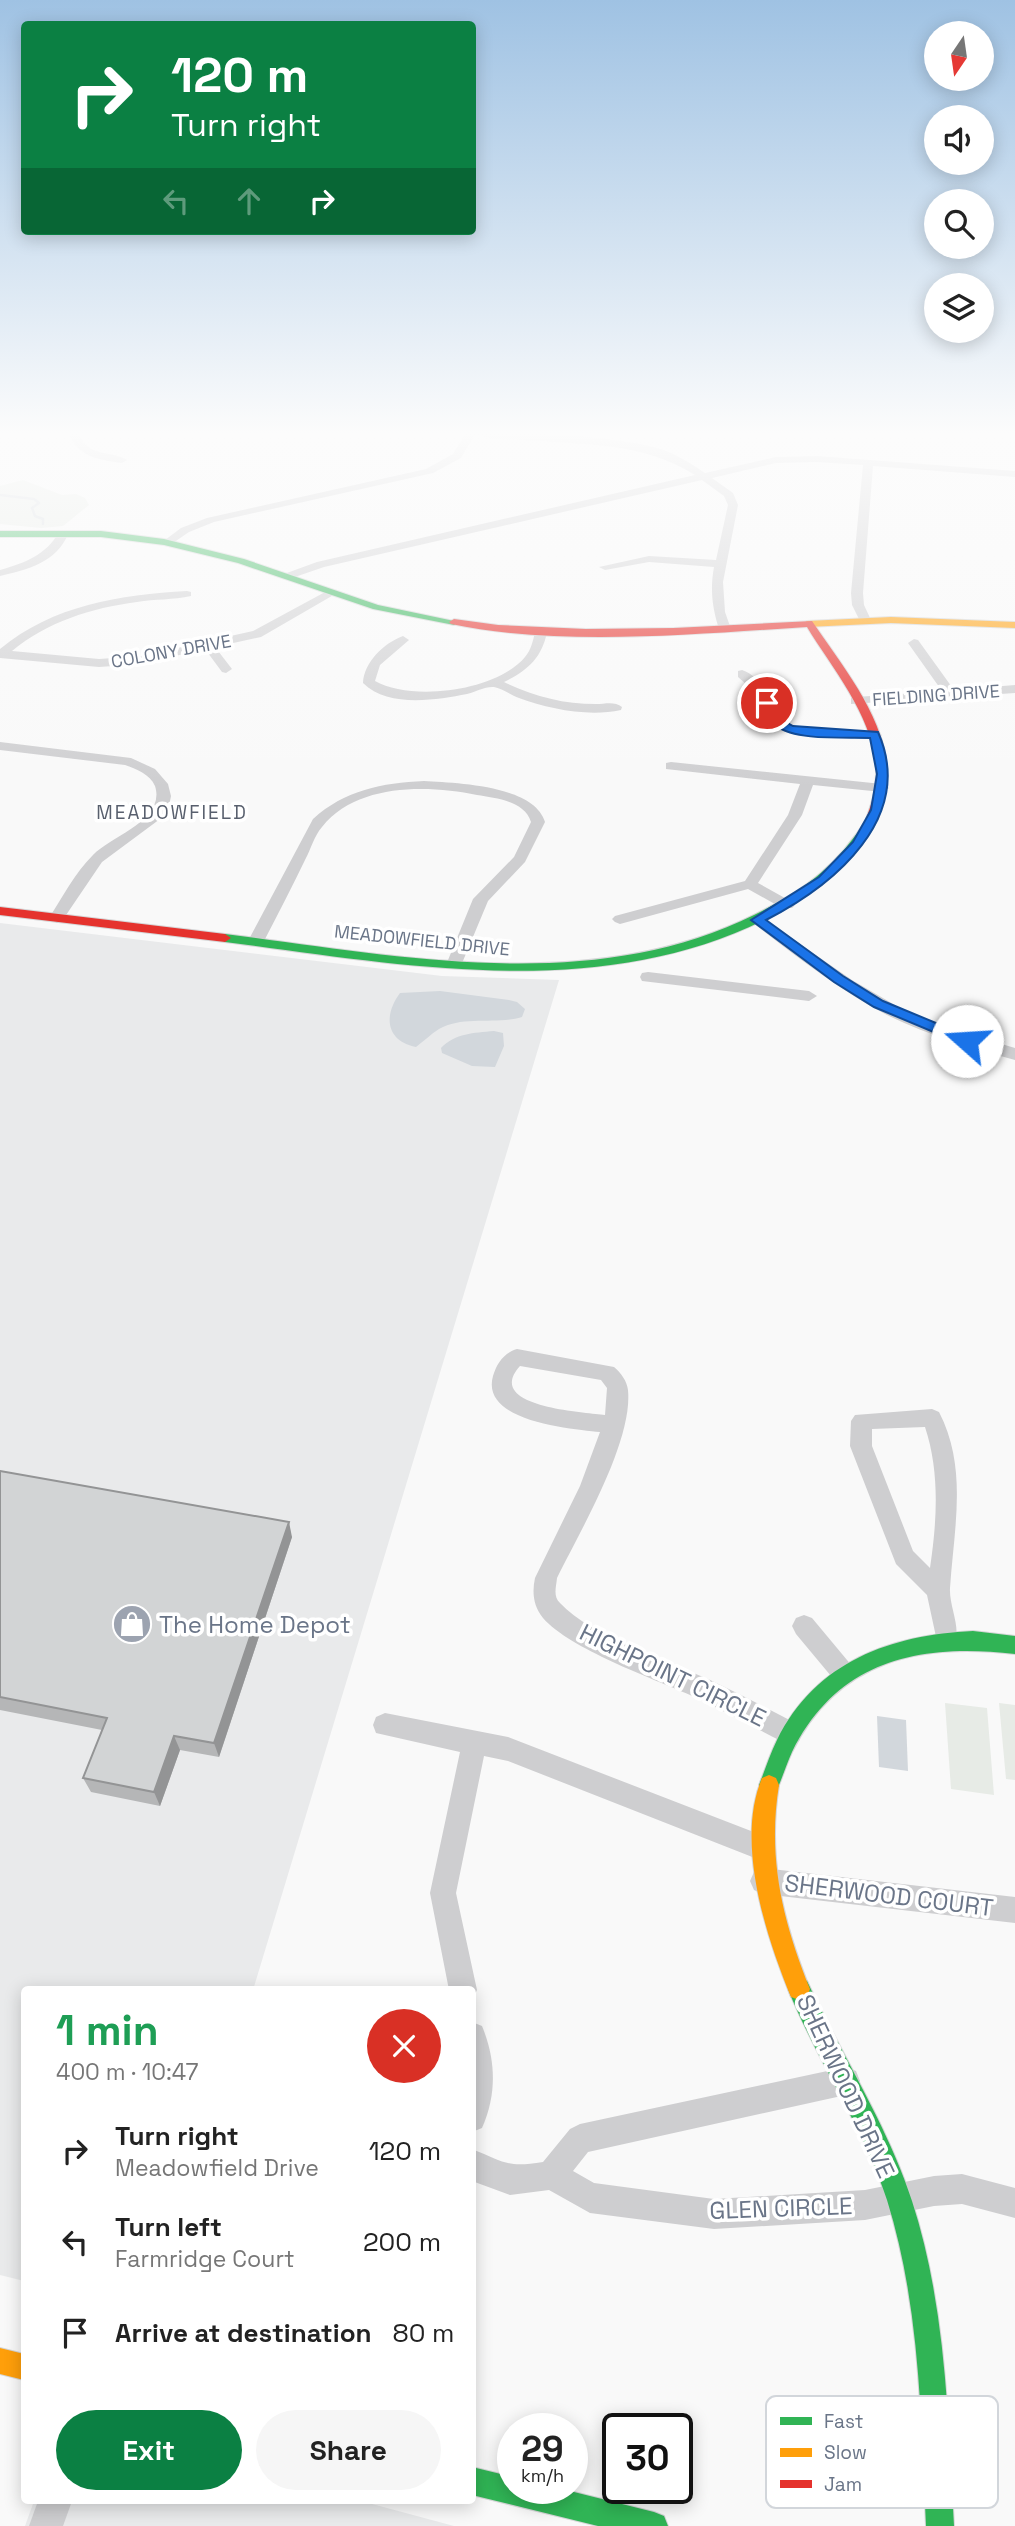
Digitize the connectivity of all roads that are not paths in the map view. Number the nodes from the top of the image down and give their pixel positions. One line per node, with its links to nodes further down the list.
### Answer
1 (48, 552): 8 (street)
2 (208, 552): 9 (street)
3 (374, 552): 9 (street)
4 (723, 552): 6 (street)
5 (860, 552): 12 (street)
6 (720, 564): 7 (street); 15 (street)
7 (605, 567)
8 (0, 573)
9 (288, 576): 10 (street)
10 (331, 593): 16 (street); 19 (street, COLONY DRIVE)
11 (187, 594): 20 (street)
12 (864, 620): 13 (street); 14 (street)
13 (809, 623): 15 (street); 26 (street, MEADOWFIELD DRIVE)
14 (1015, 625)
15 (725, 629): 16 (street)
16 (541, 632): 23 (street)
17 (403, 640): 23 (street)
18 (914, 643): 25 (street)
19 (209, 647): 20 (street, COLONY DRIVE); 21 (street)
20 (1, 654)
21 (226, 669)
22 (742, 674): 28 (street)
23 (494, 682): 27 (street)
24 (1015, 689): 25 (street, FIELDING DRIVE)
25 (950, 694): 26 (street, FIELDING DRIVE)
26 (856, 701): 28 (street, MEADOWFIELD DRIVE)
27 (616, 707)
28 (875, 734): 32 (street, MEADOWFIELD DRIVE)
29 (0, 746): 36 (street)
30 (671, 766): 31 (street)
31 (808, 780): 32 (street); 33 (street)
32 (882, 788): 34 (street, MEADOWFIELD DRIVE)
33 (750, 884): 34 (street); 37 (street)
34 (787, 905): 38 (street, MEADOWFIELD DRIVE)
35 (0, 911): 36 (street, MEADOWFIELD DRIVE)
36 (57, 918): 39 (street, MEADOWFIELD DRIVE)
37 (620, 919)
38 (758, 920): 40 (street, MEADOWFIELD DRIVE); 43 (street)
39 (256, 941): 40 (street, MEADOWFIELD DRIVE); 40 (street)
40 (454, 965)
41 (648, 977): 42 (street)
42 (809, 996)
43 (1015, 1054)
44 (612, 1425): 44 (street, HIGHPOINT CIRCLE); 51 (street, HIGHPOINT CIRCLE)
45 (938, 1590): 45 (street); 47 (street)
46 (804, 1626): 49 (street)
47 (946, 1638): 48 (street, SHERWOOD DRIVE); 49 (street, SHERWOOD DRIVE)
48 (1015, 1645)
49 (844, 1674): 51 (street, SHERWOOD DRIVE)
50 (385, 1725): 52 (street)
51 (790, 1733): 53 (street, SHERWOOD DRIVE)
52 (475, 1742): 53 (street); 56 (street)
53 (760, 1847): 54 (street, SHERWOOD DRIVE)
54 (763, 1881): 55 (street, SHERWOOD COURT); 58 (street, SHERWOOD DRIVE)
55 (1015, 1910)
56 (462, 1986)
57 (476, 2055): 59 (street)
58 (846, 2081): 61 (street); 62 (street, SHERWOOD DRIVE)
59 (476, 2100)
60 (476, 2166): 61 (street)
61 (551, 2175): 62 (street, GLEN CIRCLE)
62 (898, 2199): 63 (street, GLEN CIRCLE); 66 (street, SHERWOOD DRIVE)
63 (1015, 2203)
64 (0, 2361): 65 (street)
65 (21, 2366)
66 (933, 2396)
67 (476, 2481): 71 (street)
68 (54, 2504): 70 (street)
69 (939, 2508): 72 (street, SHERWOOD DRIVE)
70 (46, 2526)
71 (653, 2526)
72 (940, 2526)

